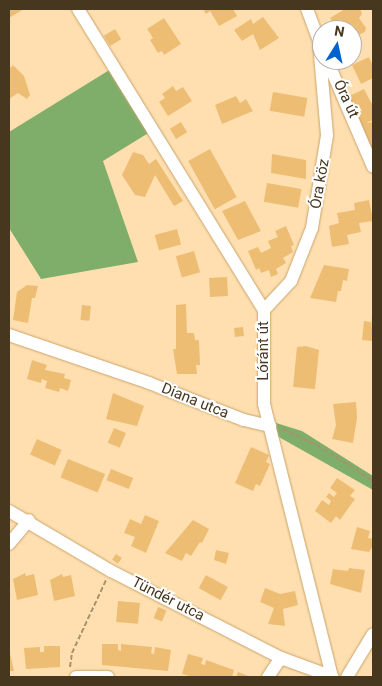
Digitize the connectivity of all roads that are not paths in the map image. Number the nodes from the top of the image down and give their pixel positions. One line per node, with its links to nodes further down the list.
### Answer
1 (78, 9): 7 (street, Lóránt út)
2 (306, 9): 3 (street)
3 (312, 25)
4 (322, 70): 7 (street, Óra köz)
5 (331, 70): 6 (street, Óra út)
6 (373, 167)
7 (264, 310): 9 (street, Lóránt út)
8 (9, 335): 9 (street, Diana utca)
9 (270, 426): 18 (street, Lóránt út)
10 (9, 511): 11 (street, Tündér utca)
11 (29, 520): 12 (street); 14 (street, Tündér utca)
12 (9, 544)
13 (373, 634): 19 (street)
14 (281, 658): 17 (street); 18 (street, Tündér utca)
15 (73, 673): 16 (street)
16 (108, 677)
17 (268, 677)
18 (332, 677)
19 (347, 677)

